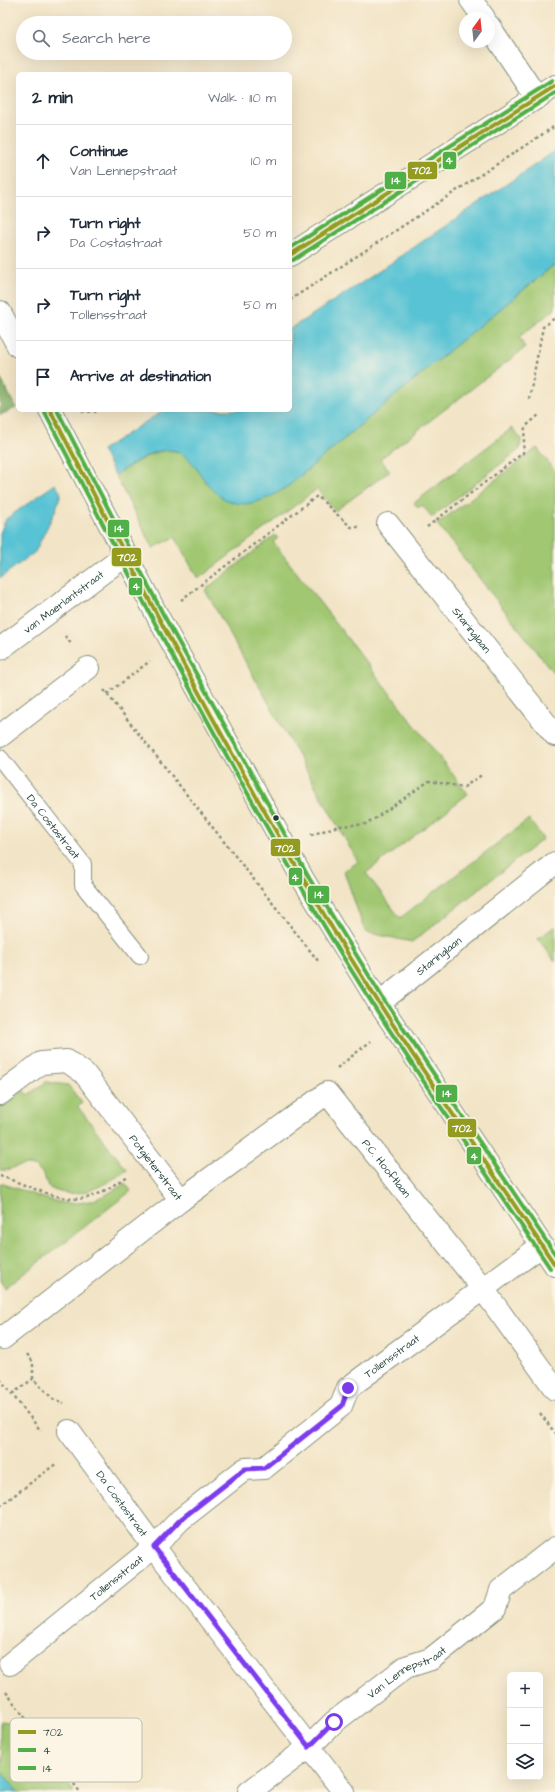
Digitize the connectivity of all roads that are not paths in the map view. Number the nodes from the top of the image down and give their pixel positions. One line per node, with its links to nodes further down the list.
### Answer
1 (471, 0): 2 (street)
2 (480, 12)
3 (495, 33): 4 (street)
4 (546, 92): 5 (street)
5 (292, 253)
6 (0, 312): 7 (street)
7 (16, 342)
8 (51, 412): 10 (street)
9 (388, 524): 13 (street, Staringlaan)
10 (126, 555): 11 (street, van Maerlantstraat); 18 (street)
11 (0, 649)
12 (88, 668): 14 (street)
13 (555, 735)
14 (0, 736)
15 (0, 758): 17 (lane, Da Costastraat)
16 (555, 863): 18 (street, Staringlaan)
17 (140, 956)
18 (379, 1004): 21 (street)
19 (0, 1094): 20 (street, Potgieterstraat)
20 (181, 1200): 23 (street, P.C. Hooftlaan); 24 (street, Potgieterstraat)
21 (541, 1246): 22 (street); 23 (street, Tollensstraat)
22 (555, 1265)
23 (483, 1289): 25 (street, P.C. Hooftlaan); 27 (street, Tollensstraat)
24 (2, 1337)
25 (555, 1389)
26 (69, 1431): 27 (street, Da Costastraat)
27 (154, 1547): 29 (street, Tollensstraat); 30 (street, Da Costastraat)
28 (555, 1548): 30 (street, Van Lennepstraat)
29 (10, 1664)
30 (309, 1747): 31 (street, Van Lennepstraat); 32 (street, Da Costastraat)
31 (249, 1792)
32 (344, 1792)

